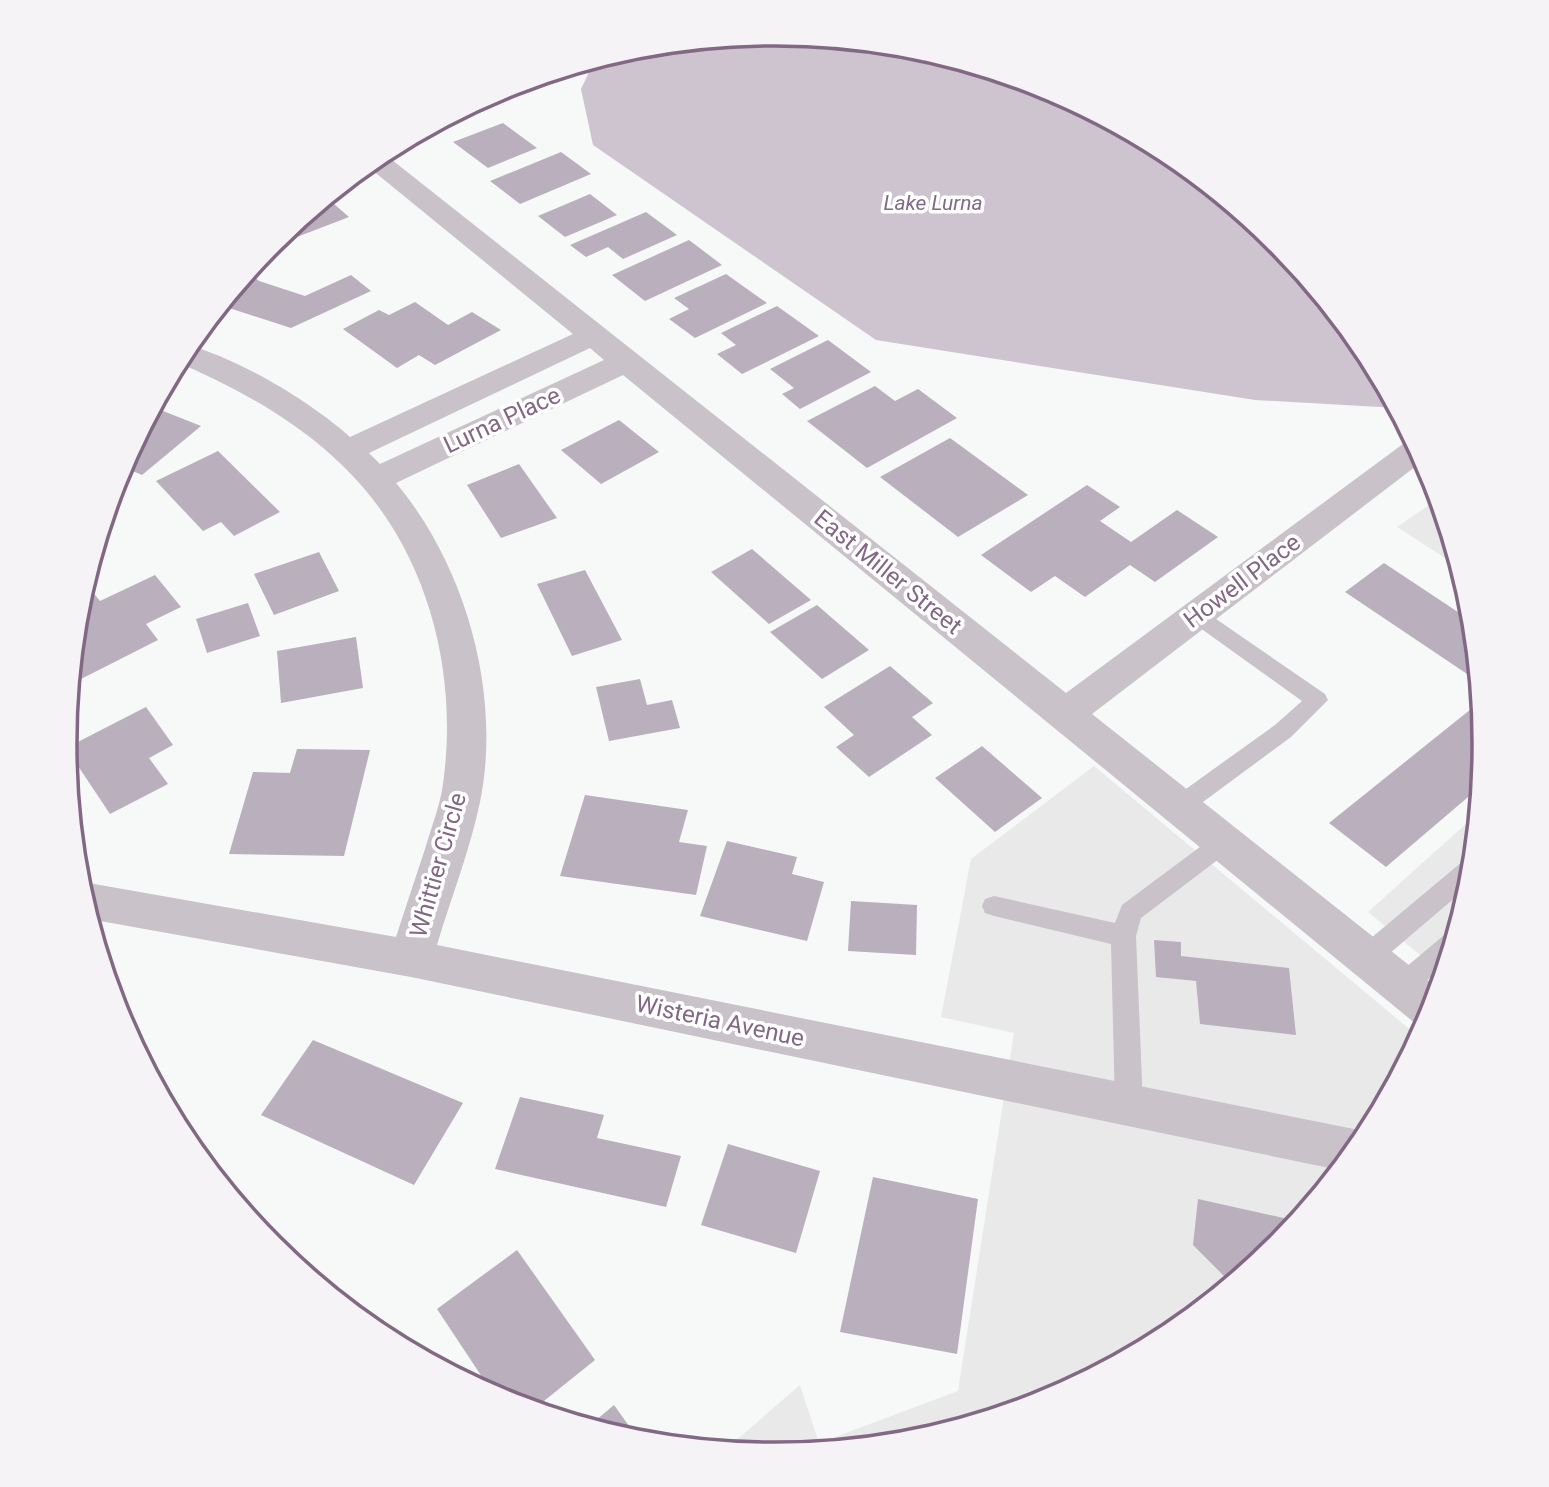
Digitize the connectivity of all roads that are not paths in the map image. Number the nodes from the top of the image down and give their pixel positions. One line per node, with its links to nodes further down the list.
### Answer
1 (383, 166): 2 (street, East Miller Street)
2 (594, 335): 4 (street, East Miller Street); 5 (street, Lurna Place)
3 (193, 358): 5 (street, Whittier Circle)
4 (627, 361): 7 (street, Lurna Place); 9 (street, East Miller Street)
5 (347, 451): 7 (street, Whittier Circle)
6 (1409, 454): 8 (street, Howell Place)
7 (376, 480): 17 (street, Whittier Circle)
8 (1196, 615): 9 (street, Howell Place); 10 (lane)
9 (1065, 714): 10 (street, East Miller Street)
10 (1180, 806): 11 (street, East Miller Street)
11 (1224, 842): 15 (lane); 16 (street, East Miller Street)
12 (1459, 879): 16 (lane)
13 (95, 902): 17 (street, Wisteria Avenue)
14 (994, 906): 15 (lane)
15 (1123, 936): 20 (lane)
16 (1367, 957): 19 (street, East Miller Street)
17 (411, 958): 20 (street, Wisteria Avenue)
18 (1433, 973): 19 (lane)
19 (1417, 998)
20 (1129, 1105): 21 (street, Wisteria Avenue)
21 (1342, 1149)

